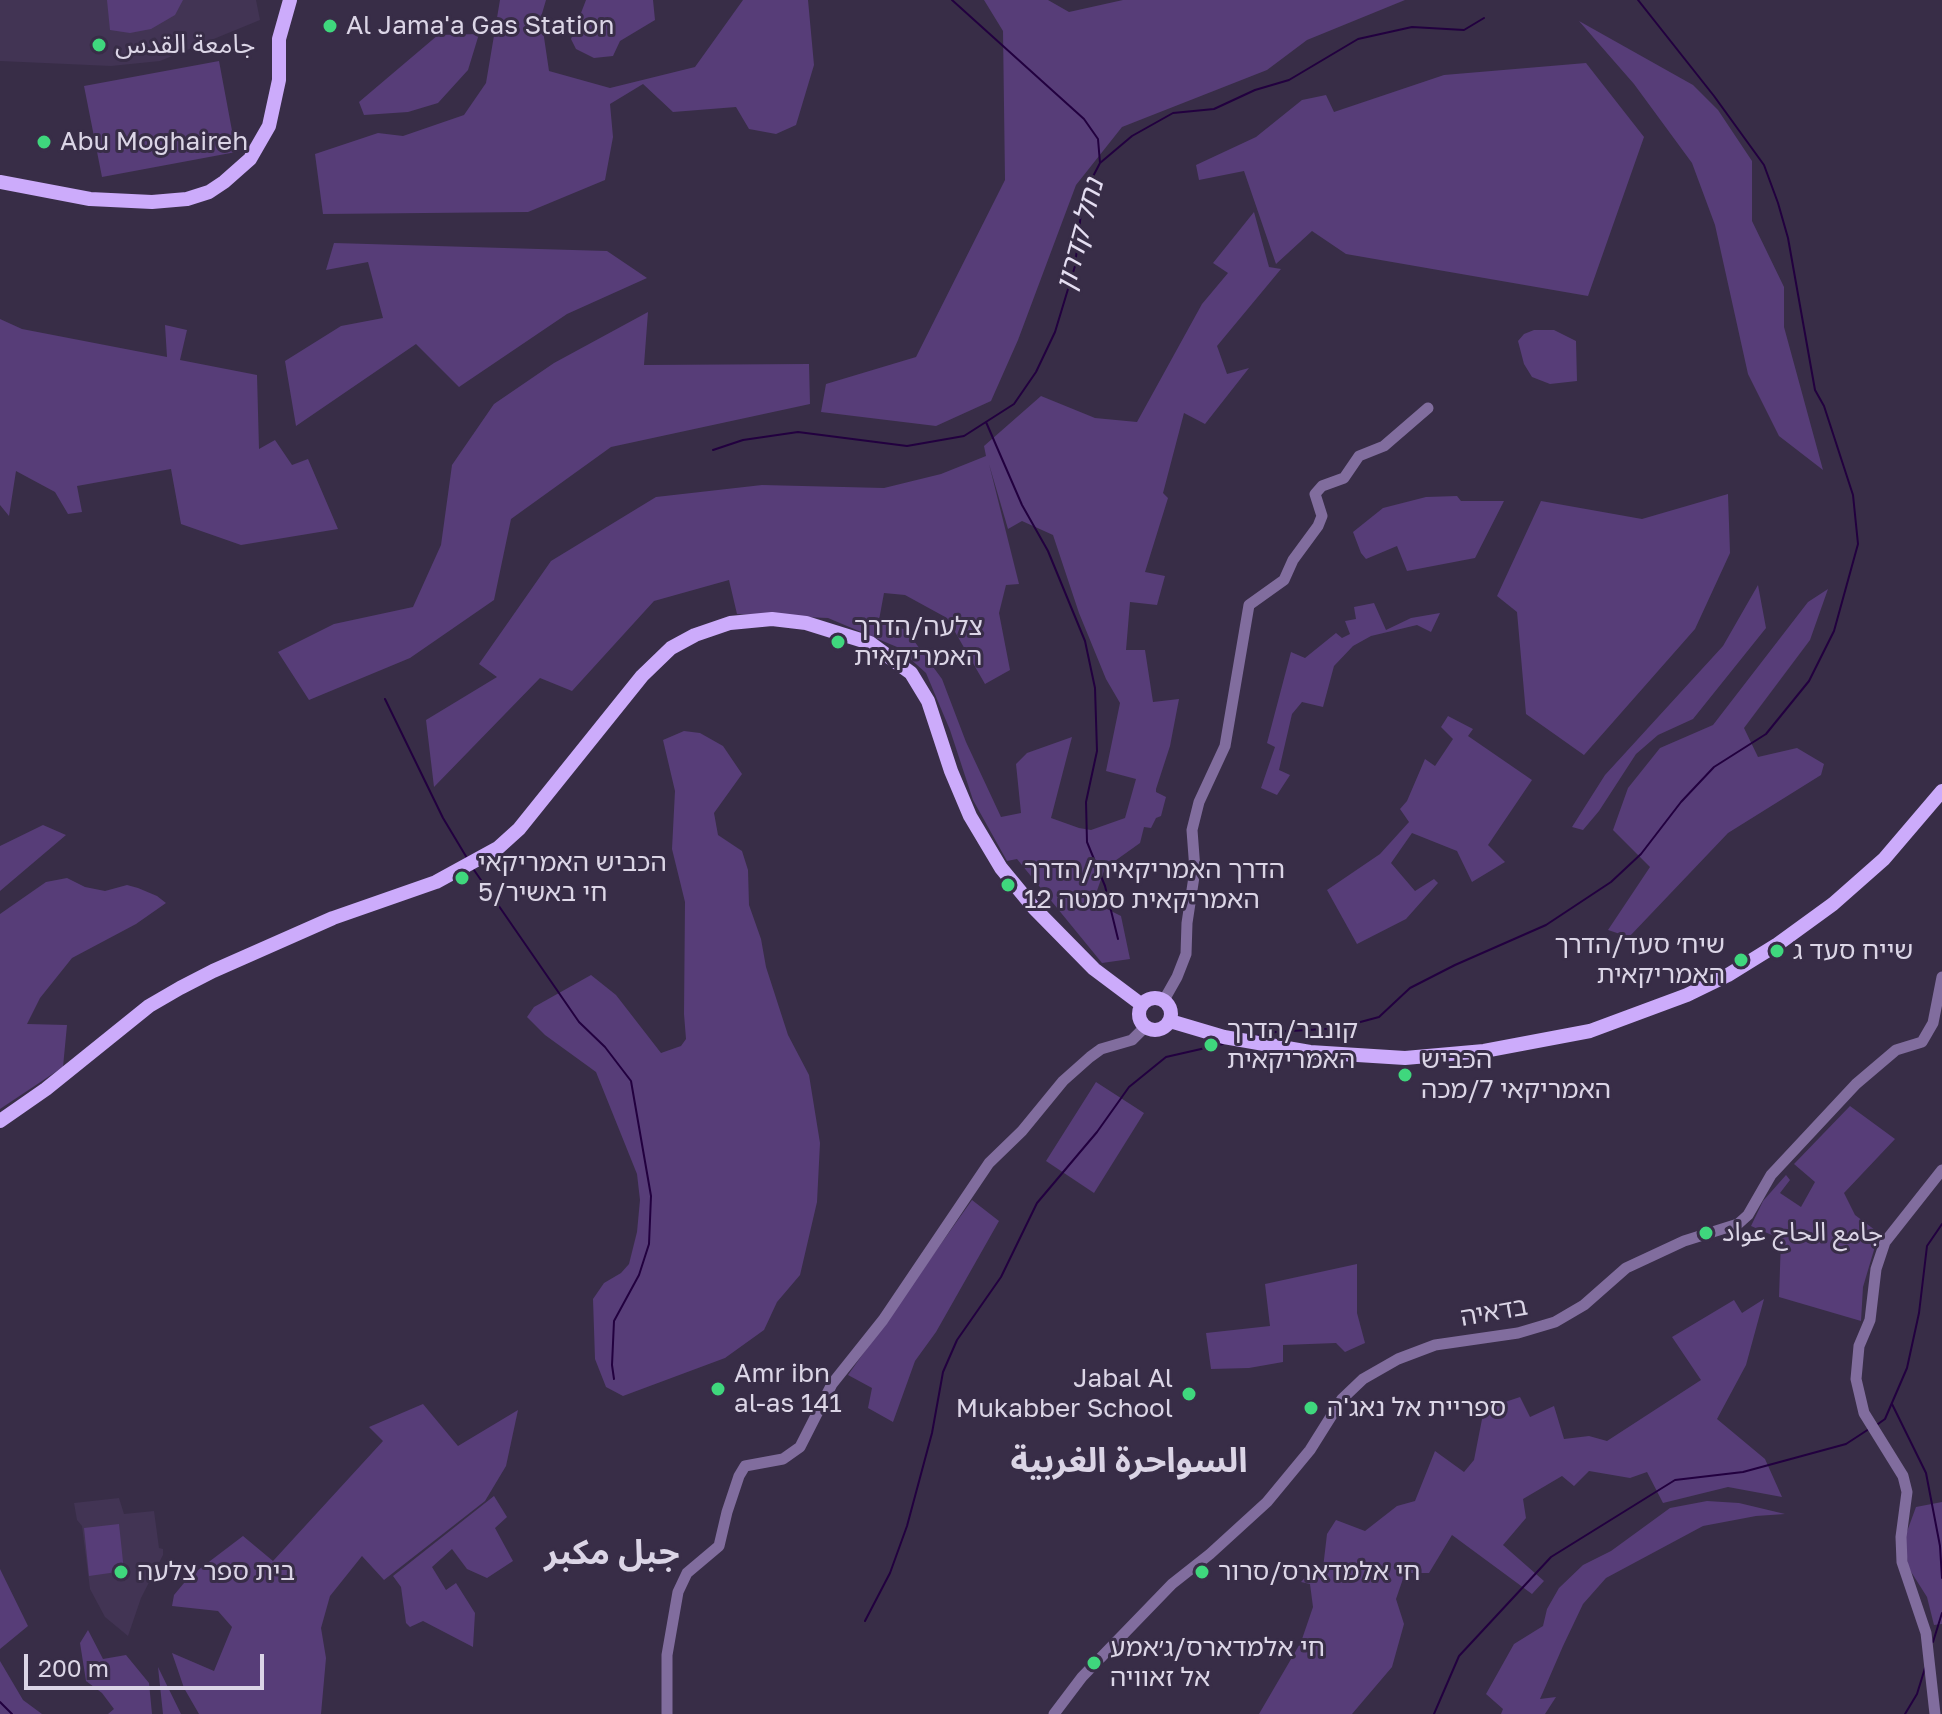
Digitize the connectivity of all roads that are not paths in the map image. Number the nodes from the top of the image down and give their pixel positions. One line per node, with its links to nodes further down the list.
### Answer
1 (290, 0): 2 (main road)
2 (284, 22): 3 (main road); 4 (main road)
3 (0, 182)
4 (0, 188)
5 (1428, 408): 8 (street)
6 (1942, 791): 10 (main road)
7 (1942, 977): 15 (street, בדאיה)
8 (1164, 1000): 9 (main road); 10 (main road)
9 (1142, 1005): 11 (main road); 12 (main road)
10 (1170, 1021): 11 (main road)
11 (1145, 1027): 14 (street)
12 (0, 1121)
13 (1942, 1170): 16 (street)
14 (667, 1714)
15 (1054, 1714)
16 (1935, 1714)

